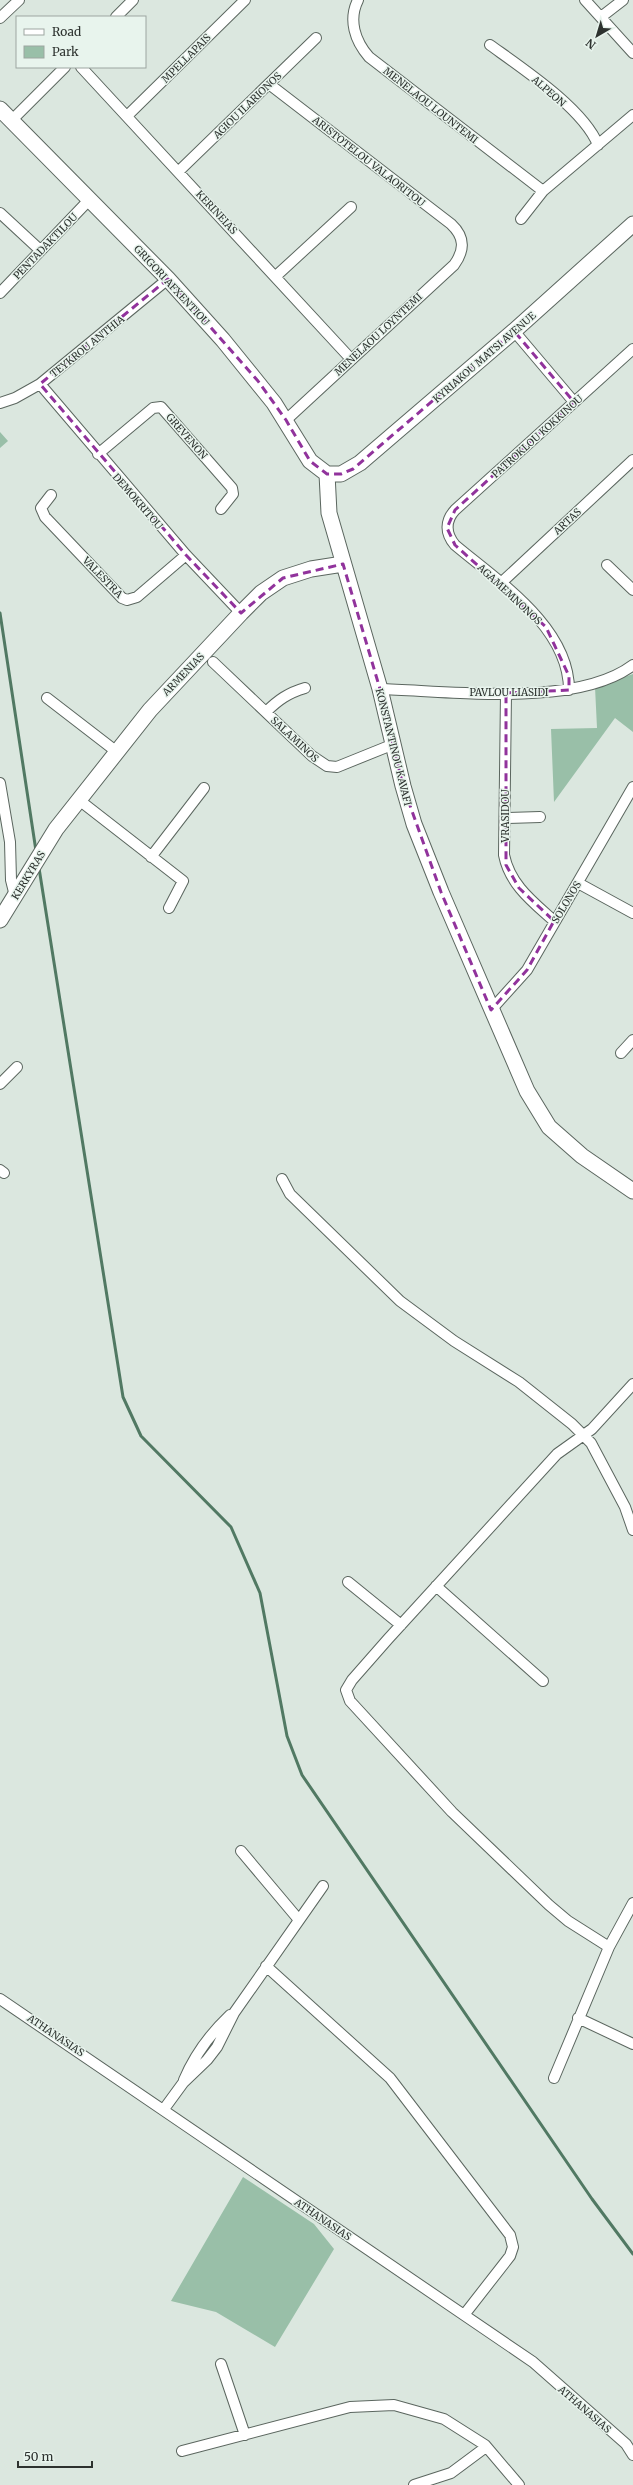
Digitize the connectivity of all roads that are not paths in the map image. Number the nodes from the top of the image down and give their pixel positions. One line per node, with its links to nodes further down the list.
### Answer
1 (19, 0): 9 (street)
2 (133, 0): 7 (street)
3 (245, 0): 18 (street, MPELLAPAIS)
4 (358, 0): 22 (street, MENELAOU LOUNTEMI)
5 (585, 0): 8 (street)
6 (623, 0): 8 (street)
7 (117, 16)
8 (601, 17): 12 (street)
9 (0, 18)
10 (316, 38): 15 (street, AGIOU ILARIONOS)
11 (490, 45): 20 (street, ALPEON)
12 (633, 53)
13 (64, 68): 19 (street)
14 (82, 68): 18 (street, KERINEIAS)
15 (269, 84): 21 (street, AGIOU ILARIONOS); 28 (street, ARISTOTELOU VALAORITOU)
16 (0, 109): 19 (street, GRIGORI AFXENTIOU)
17 (633, 115): 20 (street)
18 (127, 116): 21 (street, KERINEIAS)
19 (12, 120): 23 (street, GRIGORI AFXENTIOU)
20 (598, 145): 22 (street)
21 (178, 171): 30 (street, KERINEIAS)
22 (543, 192): 26 (street)
23 (90, 199): 29 (street, PENTADAKTILOU); 31 (street, GRIGORI AFXENTIOU)
24 (351, 207): 30 (street)
25 (0, 213): 29 (street)
26 (521, 219)
27 (633, 224): 33 (street, KYRIAKOU MATSI AVENUE)
28 (463, 244): 35 (street, MENELAOU LOYNTEMI)
29 (40, 250): 32 (street, PENTADAKTILOU)
30 (276, 276): 35 (street, KERINEIAS)
31 (168, 280): 36 (street, TEYKROU ANTHIA); 39 (street, GRIGORI AFXENTIOU)
32 (0, 293)
33 (514, 331): 37 (street); 42 (street, KYRIAKOU MATSI AVENUE)
34 (633, 349): 37 (street, PATROKLOU KOKKINOU)
35 (351, 359): 39 (street, MENELAOU LOYNTEMI)
36 (40, 384): 38 (street, TEYKROU ANTHIA); 40 (street, DEMOKRITOU)
37 (574, 402): 45 (street, PATROKLOU KOKKINOU)
38 (0, 403)
39 (286, 420): 42 (street, GRIGORI AFXENTIOU)
40 (98, 454): 44 (street, GREVENON); 46 (street, DEMOKRITOU)
41 (632, 463): 49 (street, ARTAS)
42 (327, 474): 47 (street, KONSTANTINOU KAVAFI)
43 (51, 496): 46 (street, VALESTRA)
44 (221, 509)
45 (447, 528): 49 (street, AGAMEMNONOS)
46 (186, 555): 51 (street, DEMOKRITOU)
47 (342, 564): 51 (street, ARMENIAS); 55 (street, KONSTANTINOU KAVAFI)
48 (607, 565): 50 (street)
49 (501, 583): 56 (street, AGAMEMNONOS)
50 (633, 590)
51 (241, 613): 61 (street, ARMENIAS)
52 (213, 662): 59 (street, SALAMINOS)
53 (633, 665): 56 (street, PAVLOU LIASIDI)
54 (305, 688): 59 (street)
55 (380, 689): 57 (street, PAVLOU LIASIDI); 60 (street, KONSTANTINOU KAVAFI)
56 (569, 690): 57 (street, PAVLOU LIASIDI)
57 (506, 693): 67 (street, VRASIDOU)
58 (47, 698): 61 (street)
59 (266, 712): 60 (street, SALAMINOS)
60 (394, 744): 76 (street, KONSTANTINOU KAVAFI)
61 (117, 752): 65 (street, ARMENIAS)
62 (0, 783): 71 (street)
63 (633, 787): 70 (street, SOLONOS)
64 (204, 788): 69 (street)
65 (78, 800): 68 (street, ARMENIAS); 69 (street)
66 (540, 817): 67 (street)
67 (505, 818): 75 (street, VRASIDOU)
68 (56, 829): 71 (street, KERKYRAS)
69 (151, 857): 72 (street)
70 (578, 883): 73 (street); 75 (street, SOLONOS)
71 (18, 892): 74 (street, KERKYRAS)
72 (169, 908)
73 (633, 913)
74 (0, 920)
75 (554, 921): 76 (street, SOLONOS)
76 (491, 1010): 82 (street, KONSTANTINOU KAVAFI)
77 (633, 1040): 78 (street)
78 (621, 1053)
79 (17, 1067): 80 (street)
80 (0, 1084)
81 (282, 1179): 84 (street)
82 (633, 1191)
83 (633, 1384): 84 (street)
84 (583, 1435): 85 (street); 87 (street)
85 (633, 1530)
86 (348, 1582): 88 (street)
87 (436, 1586): 88 (street); 89 (street)
88 (401, 1625): 94 (street)
89 (543, 1682)
90 (241, 1851): 93 (street)
91 (323, 1886): 93 (street)
92 (633, 1903): 94 (street)
93 (298, 1920): 95 (street)
94 (609, 1947): 97 (street)
95 (266, 1966): 100 (street); 101 (street)
96 (0, 1998): 100 (street, ATHANASIAS)
97 (578, 2018): 98 (street); 99 (street)
98 (633, 2044)
99 (554, 2078)
100 (164, 2109): 101 (street, ATHANASIAS)
101 (464, 2315): 106 (street, ATHANASIAS)
102 (221, 2364): 103 (street)
103 (245, 2435): 104 (street); 105 (street)
104 (486, 2447): 107 (street); 108 (street)
105 (182, 2451)
106 (633, 2455)
107 (414, 2485)
108 (519, 2485)

